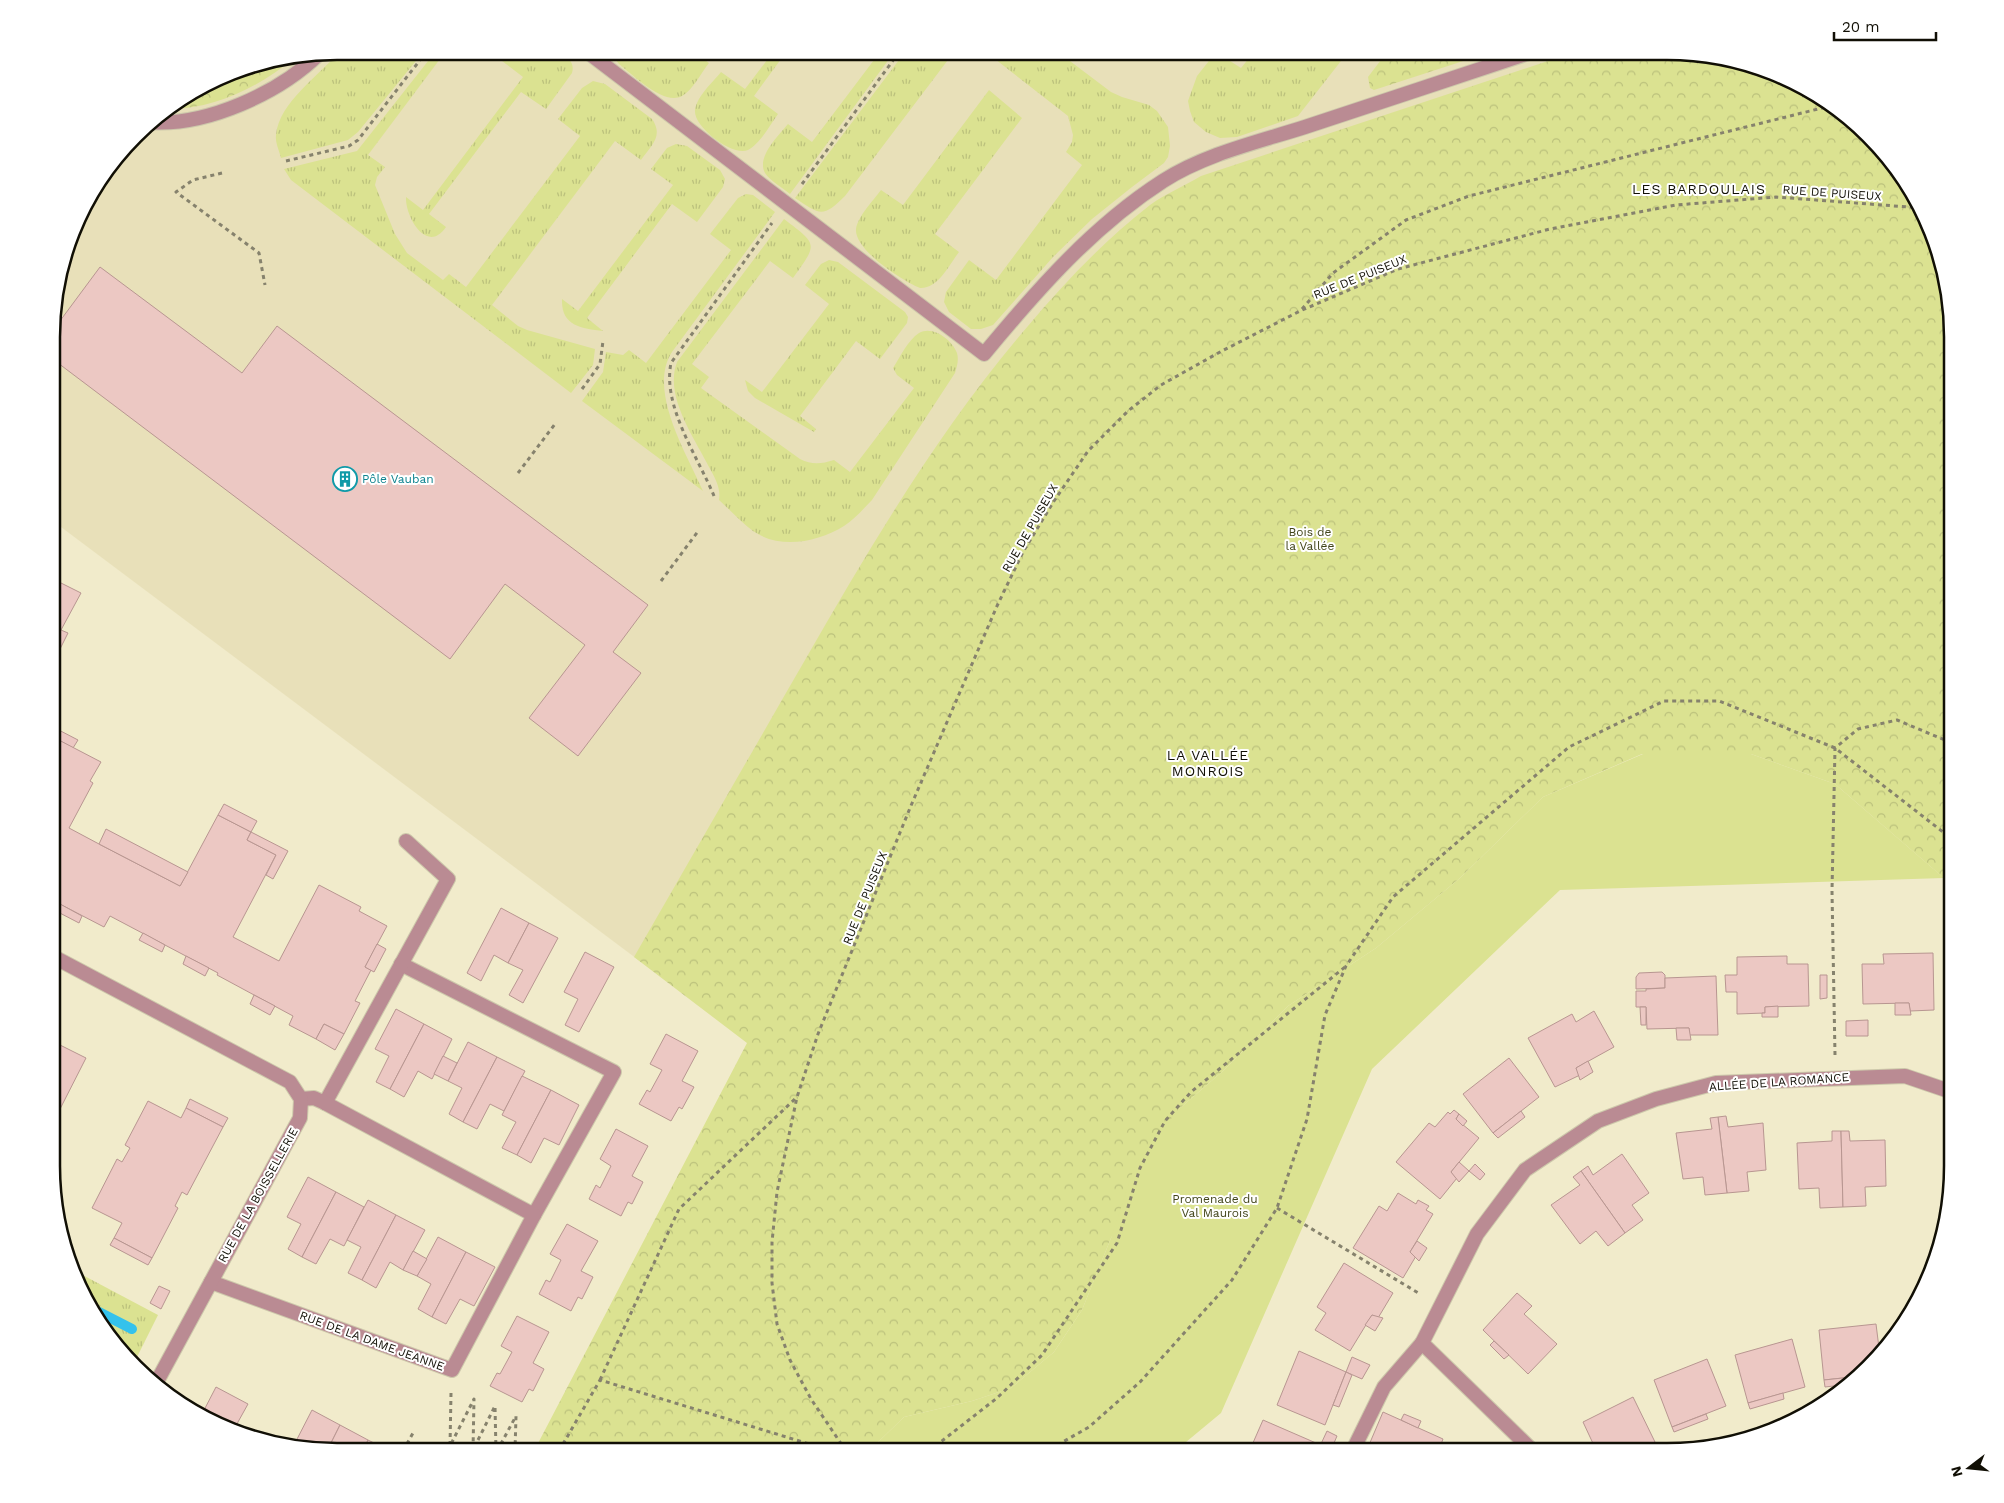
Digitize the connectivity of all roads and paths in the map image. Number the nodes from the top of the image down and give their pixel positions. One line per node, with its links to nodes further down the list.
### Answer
1 (420, 60): 8 (path)
2 (598, 60): 4 (street)
3 (894, 60): 10 (path)
4 (1508, 60)
5 (310, 61): 7 (street)
6 (1822, 108): 14 (path)
7 (163, 121)
8 (286, 161)
9 (222, 173): 13 (path)
10 (799, 187)
11 (1912, 207): 14 (path, RUE DE PUISEUX)
12 (773, 223): 19 (path)
13 (265, 285)
14 (1300, 311): 31 (path, RUE DE PUISEUX)
15 (603, 341): 16 (path)
16 (582, 389)
17 (555, 424): 18 (path)
18 (518, 473)
19 (714, 496)
20 (699, 530): 21 (path)
21 (661, 581)
22 (1944, 740): 23 (path)
23 (1835, 748): 24 (path); 28 (path); 29 (path)
24 (1944, 833)
25 (406, 841): 27 (street)
26 (60, 960): 32 (street)
27 (400, 964): 33 (street); 35 (street, RUE DE LA DAME JEANNE)
28 (1346, 966): 34 (path); 54 (path)
29 (1835, 1078): 30 (street, ALLÉE DE LA ROMANCE); 37 (street, ALLÉE DE LA ROMANCE)
30 (1944, 1089)
31 (797, 1097): 41 (path); 53 (path, RUE DE PUISEUX)
32 (301, 1099): 33 (street); 36 (street, RUE DE LA BOISSELLERIE)
33 (325, 1103): 35 (street)
34 (1277, 1208): 37 (path); 55 (path)
35 (534, 1215): 39 (street, RUE DE LA DAME JEANNE)
36 (211, 1282): 39 (street, RUE DE LA DAME JEANNE); 40 (street, RUE DE LA BOISSELLERIE)
37 (1440, 1306): 38 (street, ALLÉE DE LA ROMANCE)
38 (1422, 1343): 56 (street, ALLÉE DE LA ROMANCE); 57 (street)
39 (452, 1370): 44 (path)
40 (159, 1378)
41 (600, 1380): 51 (path); 52 (path)
42 (413, 1433): 43 (path)
43 (407, 1443)
44 (450, 1443)
45 (452, 1443): 46 (path)
46 (474, 1443)
47 (477, 1443): 48 (path)
48 (496, 1443)
49 (501, 1443): 50 (path)
50 (515, 1443)
51 (563, 1443)
52 (806, 1443)
53 (841, 1443)
54 (939, 1443)
55 (1062, 1443)
56 (1356, 1443)
57 (1525, 1443)

